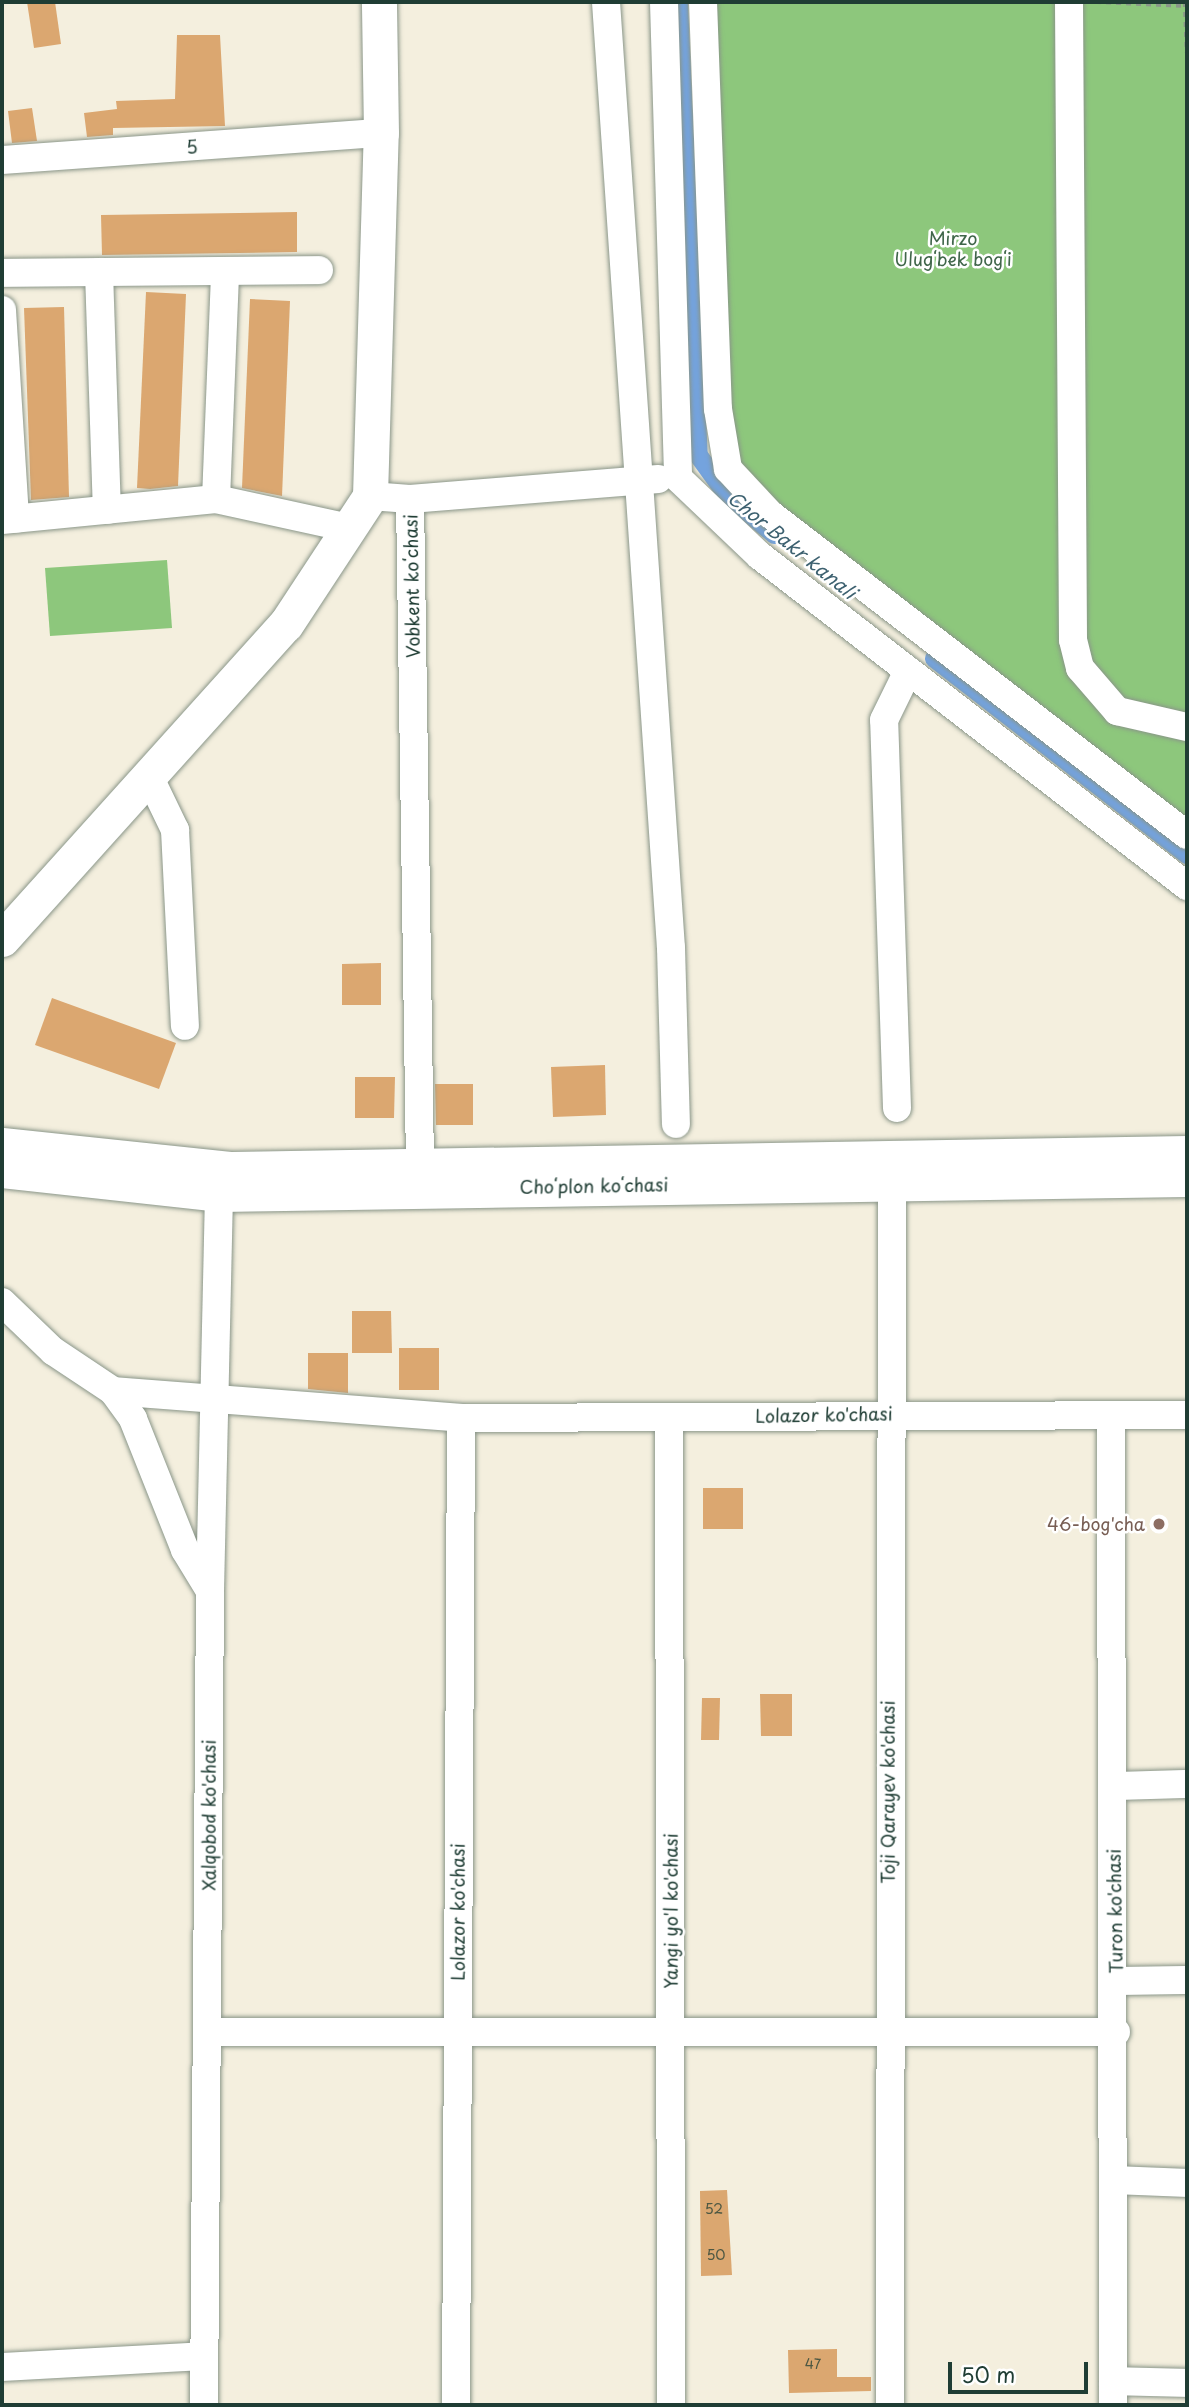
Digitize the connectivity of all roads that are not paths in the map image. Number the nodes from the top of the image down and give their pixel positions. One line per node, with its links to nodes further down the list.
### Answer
1 (606, 2): 14 (street)
2 (663, 2): 13 (street)
3 (703, 2): 24 (street)
4 (1069, 2): 22 (street)
5 (386, 3): 6 (main road)
6 (381, 133): 7 (street, 5 / 5); 15 (main road)
7 (2, 160)
8 (319, 270): 9 (street)
9 (225, 271): 10 (street); 16 (street)
10 (99, 272): 11 (street); 18 (street)
11 (2, 273)
12 (2, 310): 19 (street)
13 (678, 478): 14 (street); 21 (street)
14 (640, 479): 17 (street); 29 (street)
15 (370, 496): 17 (street, Vobkent koʻchasi); 20 (main road)
16 (216, 499): 18 (street); 20 (street)
17 (410, 499): 31 (street, Vobkent koʻchasi)
18 (107, 510): 19 (street)
19 (8, 519)
20 (349, 528): 23 (main road)
21 (908, 671): 25 (street); 28 (street)
22 (1187, 727)
23 (150, 779): 26 (main road); 27 (street)
24 (1187, 835)
25 (1187, 886)
26 (2, 939)
27 (185, 1026)
28 (898, 1108)
29 (676, 1124)
30 (1187, 1153): 31 (main road, Choʻplon koʻchasi)
31 (420, 1165): 32 (main road, Choʻplon koʻchasi)
32 (6, 1170): 35 (main road, Choʻplon koʻchasi)
33 (892, 1179): 34 (main road, Choʻplon koʻchasi); 35 (main road, Choʻplon koʻchasi); 39 (street, Toji Qarayev ko'chasi)
34 (1187, 1179)
35 (219, 1194): 38 (street, Xalqobod ko'chasi)
36 (2, 1302): 37 (street)
37 (113, 1391): 38 (street, Lolazor ko'chasi); 44 (street)
38 (218, 1399): 43 (street, Lolazor ko'chasi); 44 (street, Xalqobod ko'chasi)
39 (889, 1414): 41 (street, Lolazor ko'chasi); 42 (street, Lolazor ko'chasi); 52 (street, Toji Qarayev ko'chasi)
40 (1187, 1415): 41 (street, Lolazor ko'chasi)
41 (1111, 1416): 46 (street, Turon ko'chasi)
42 (669, 1417): 43 (street, Lolazor ko'chasi); 49 (street, Yangi yo'l ko'chasi)
43 (461, 1418): 53 (street, Lolazor ko'chasi)
44 (210, 1591): 50 (street, Xalqobod ko'chasi)
45 (1187, 1784): 46 (street)
46 (1114, 1786): 48 (street, Turon ko'chasi)
47 (1187, 1980): 48 (street)
48 (1116, 1981): 51 (street, Turon ko'chasi)
49 (672, 2031): 52 (street); 53 (street); 62 (street, Yangi yo'l ko'chasi)
50 (208, 2032): 53 (street); 56 (street, Xalqobod ko'chasi)
51 (1116, 2032): 52 (street); 54 (street, Turon ko'chasi)
52 (888, 2034): 63 (street, Toji Qarayev ko'chasi)
53 (457, 2035): 61 (street, Lolazor ko'chasi)
54 (1115, 2180): 55 (street); 59 (street, Turon ko'chasi)
55 (1187, 2183)
56 (203, 2356): 57 (street); 60 (street, Xalqobod ko'chasi)
57 (2, 2367)
58 (1187, 2383): 59 (street)
59 (1113, 2393)
60 (204, 2405)
61 (456, 2405)
62 (671, 2405)
63 (890, 2405)

